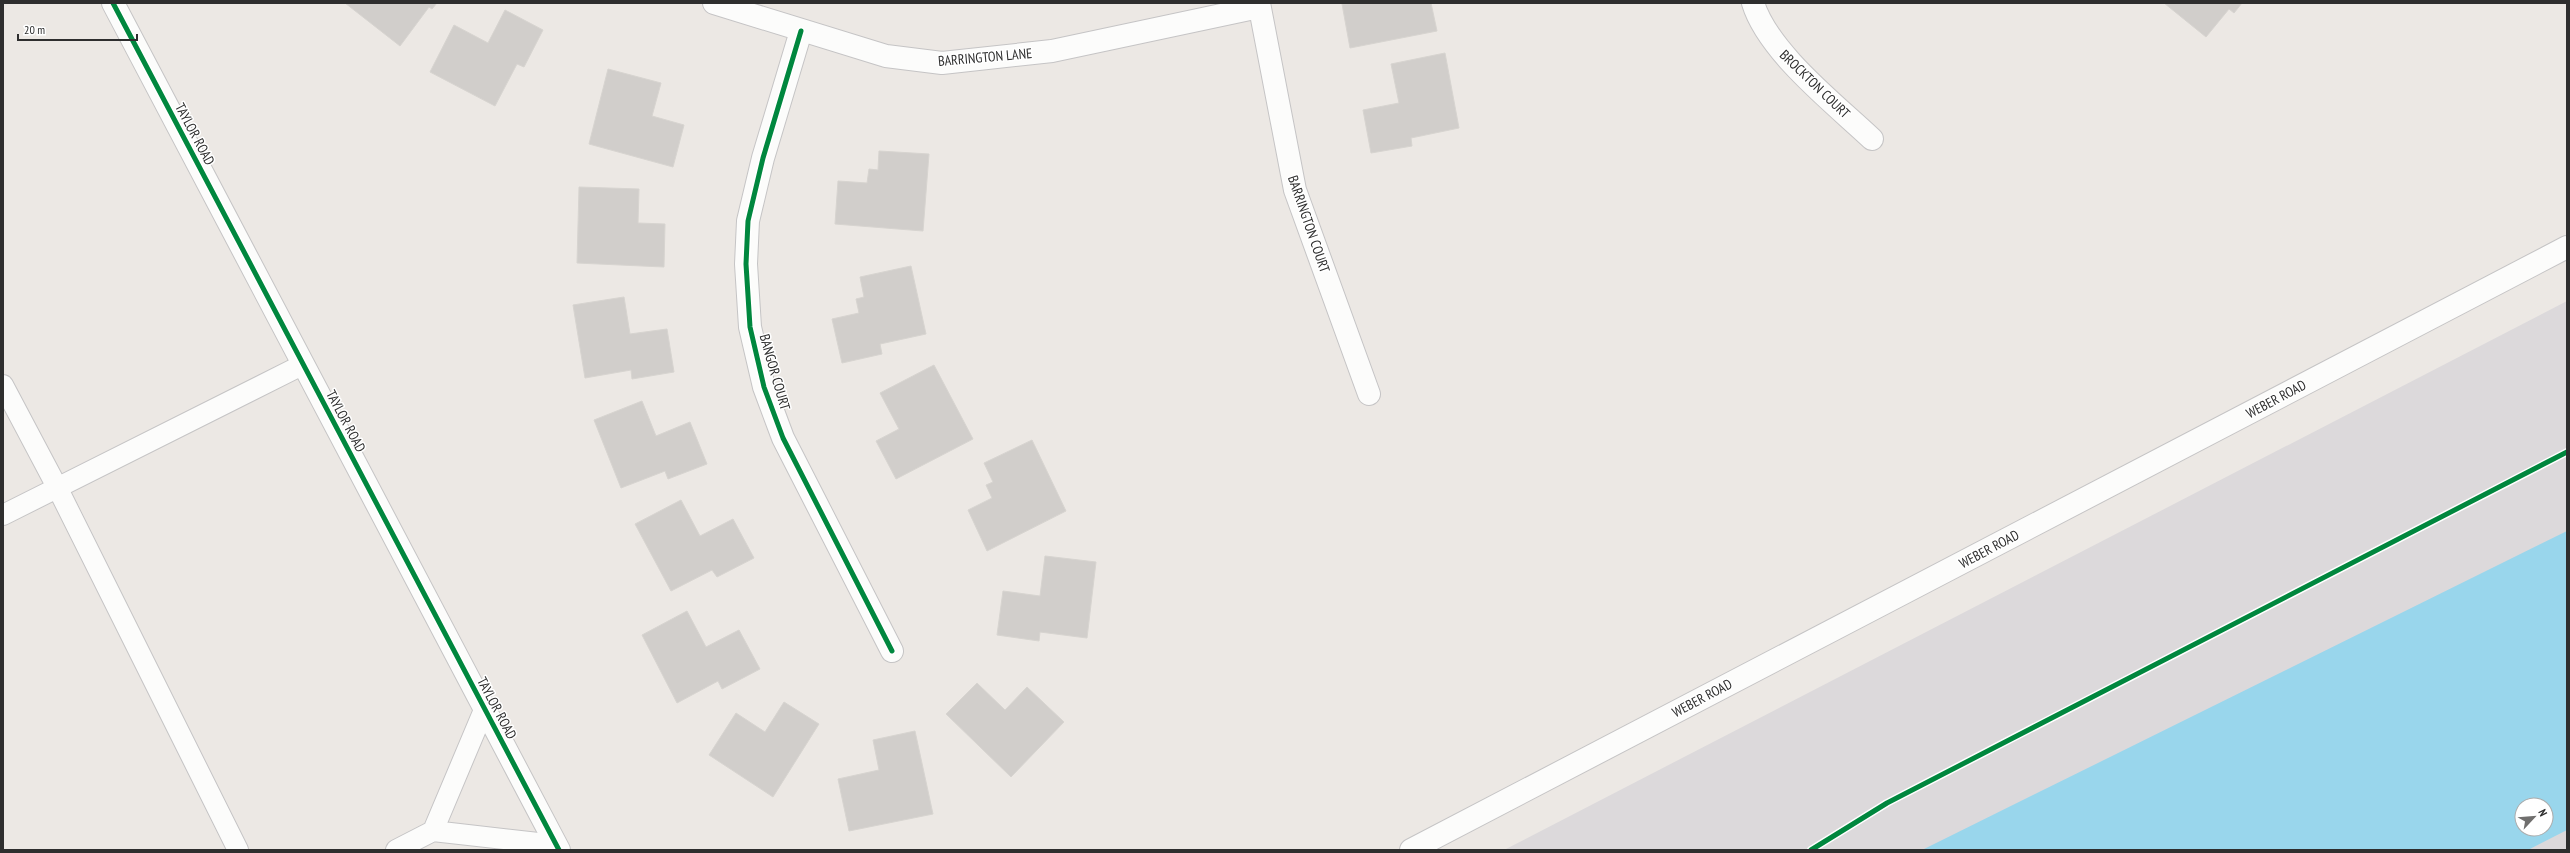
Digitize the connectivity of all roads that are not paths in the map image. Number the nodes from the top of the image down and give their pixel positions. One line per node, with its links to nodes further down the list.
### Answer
1 (113, 3): 8 (street, TAYLOR ROAD)
2 (714, 3): 5 (street, BARRINGTON LANE)
3 (1753, 3): 6 (street, BROCKTON COURT)
4 (1259, 5): 5 (street, BARRINGTON LANE); 10 (street, BARRINGTON COURT)
5 (801, 32): 13 (street, BANGOR COURT)
6 (1872, 140)
7 (2567, 247): 19 (street, WEBER ROAD)
8 (302, 365): 11 (lane); 14 (street, TAYLOR ROAD)
9 (3, 385): 11 (lane)
10 (1369, 394)
11 (57, 487): 12 (lane); 17 (lane)
12 (3, 515)
13 (892, 650)
14 (484, 710): 15 (lane); 16 (street, TAYLOR ROAD)
15 (433, 831): 16 (lane); 18 (lane)
16 (557, 848)
17 (238, 850)
18 (396, 850)
19 (1411, 850)

